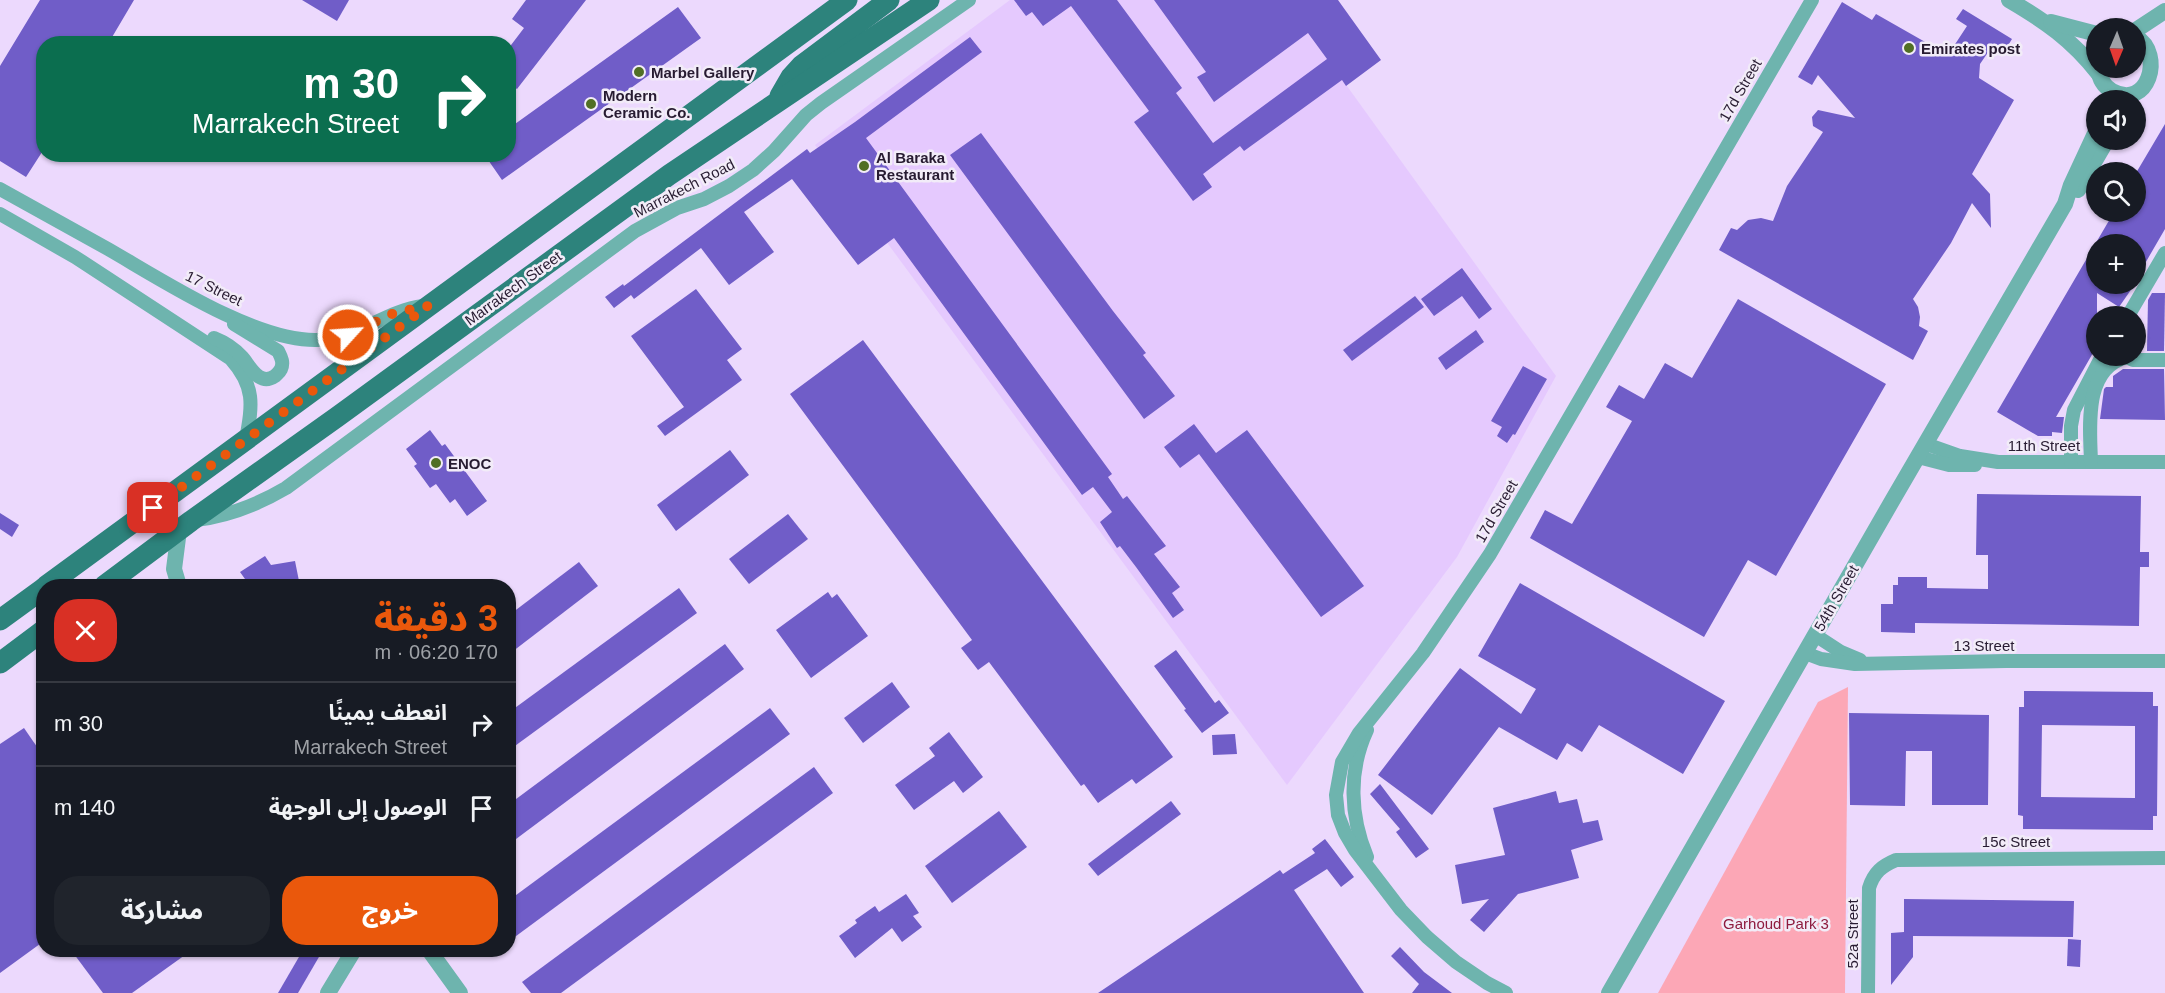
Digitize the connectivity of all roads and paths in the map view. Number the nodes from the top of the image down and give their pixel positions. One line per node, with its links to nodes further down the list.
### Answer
1 (847, 0): 26 (main road)
2 (889, 0): 18 (main road)
3 (929, 0): 18 (main road, Marrakech Street)
4 (969, 0): 38 (street, Marrakech Road)
5 (1812, 0): 56 (street, 17d Street)
6 (2009, 0): 8 (street)
7 (2165, 11): 9 (street)
8 (2039, 17): 10 (street); 13 (street)
9 (2146, 23)
10 (2086, 32)
11 (2146, 43): 14 (street)
12 (2165, 48): 14 (street)
13 (2086, 58)
14 (2157, 65): 17 (street)
15 (2103, 78): 16 (street)
16 (2112, 90)
17 (2143, 90)
18 (777, 102): 38 (main road, Marrakech Street)
19 (2087, 150): 22 (street, 54th Street)
20 (2102, 150): 22 (street, 54th Street)
21 (0, 189): 25 (street, 17 Street)
22 (2065, 204): 34 (street, 54th Street)
23 (0, 214): 28 (street)
24 (2165, 253): 27 (street)
25 (208, 305): 26 (street, 17 Street); 28 (street)
26 (428, 306): 33 (main road)
27 (2134, 306)
28 (192, 332): 33 (street)
29 (2146, 360): 30 (street)
30 (2165, 360)
31 (2097, 366): 35 (street)
32 (2108, 366): 36 (street)
33 (246, 442): 39 (main road)
34 (1922, 450): 35 (street, 11th Street); 44 (street, 54th Street)
35 (2072, 462): 36 (street, 11th Street)
36 (2091, 462): 37 (street, 11th Street)
37 (2165, 462)
38 (185, 525): 40 (main road, Marrakech Street); 41 (street)
39 (56, 579)
40 (113, 579)
41 (177, 579)
42 (36, 594): 43 (main road)
43 (0, 620)
44 (1815, 635): 46 (street, 54th Street); 48 (street)
45 (36, 636): 49 (main road)
46 (1805, 653): 48 (street, 13 Street); 57 (street, 54th Street)
47 (2165, 661): 48 (street, 13 Street)
48 (1871, 662)
49 (0, 663)
50 (2165, 858): 51 (street, 15c Street)
51 (1873, 876): 58 (street, 52a Street)
52 (351, 957): 54 (street)
53 (434, 957): 55 (street)
54 (328, 993)
55 (460, 993)
56 (1506, 993)
57 (1609, 993)
58 (1868, 993)

